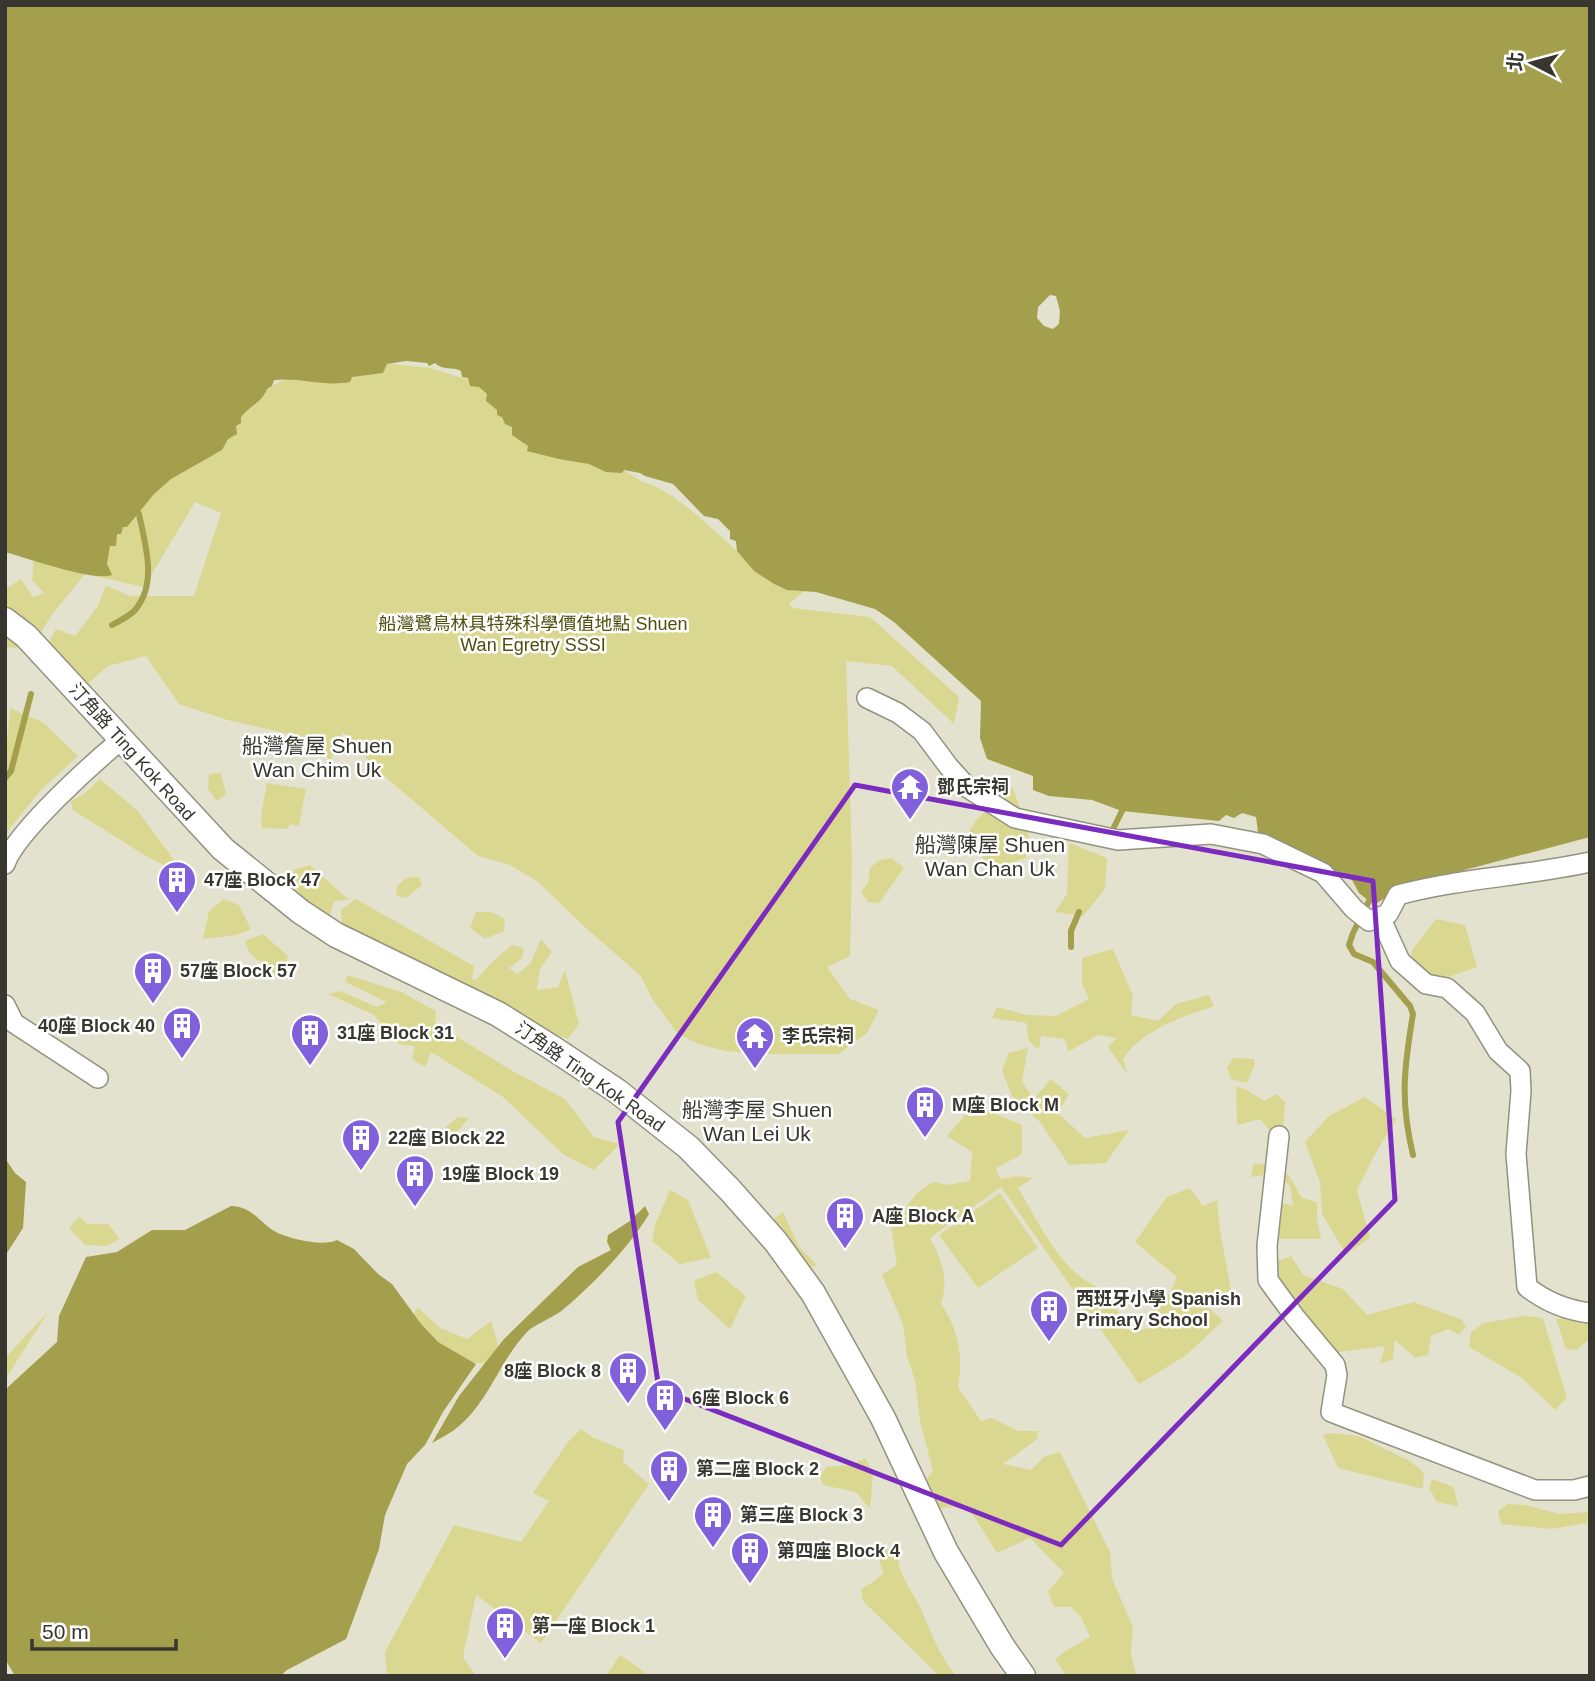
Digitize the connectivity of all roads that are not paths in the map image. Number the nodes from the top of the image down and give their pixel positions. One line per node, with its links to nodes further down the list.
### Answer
1 (5, 621): 3 (main road, 汀角路 Ting Kok Road)
2 (867, 698): 6 (street)
3 (122, 739): 5 (street); 12 (main road, 汀角路 Ting Kok Road)
4 (1590, 862): 6 (street)
5 (5, 864)
6 (1366, 914): 10 (street)
7 (5, 1005): 8 (street)
8 (99, 1078)
9 (1279, 1136): 11 (street)
10 (1590, 1312)
11 (1590, 1486)
12 (1023, 1676)

